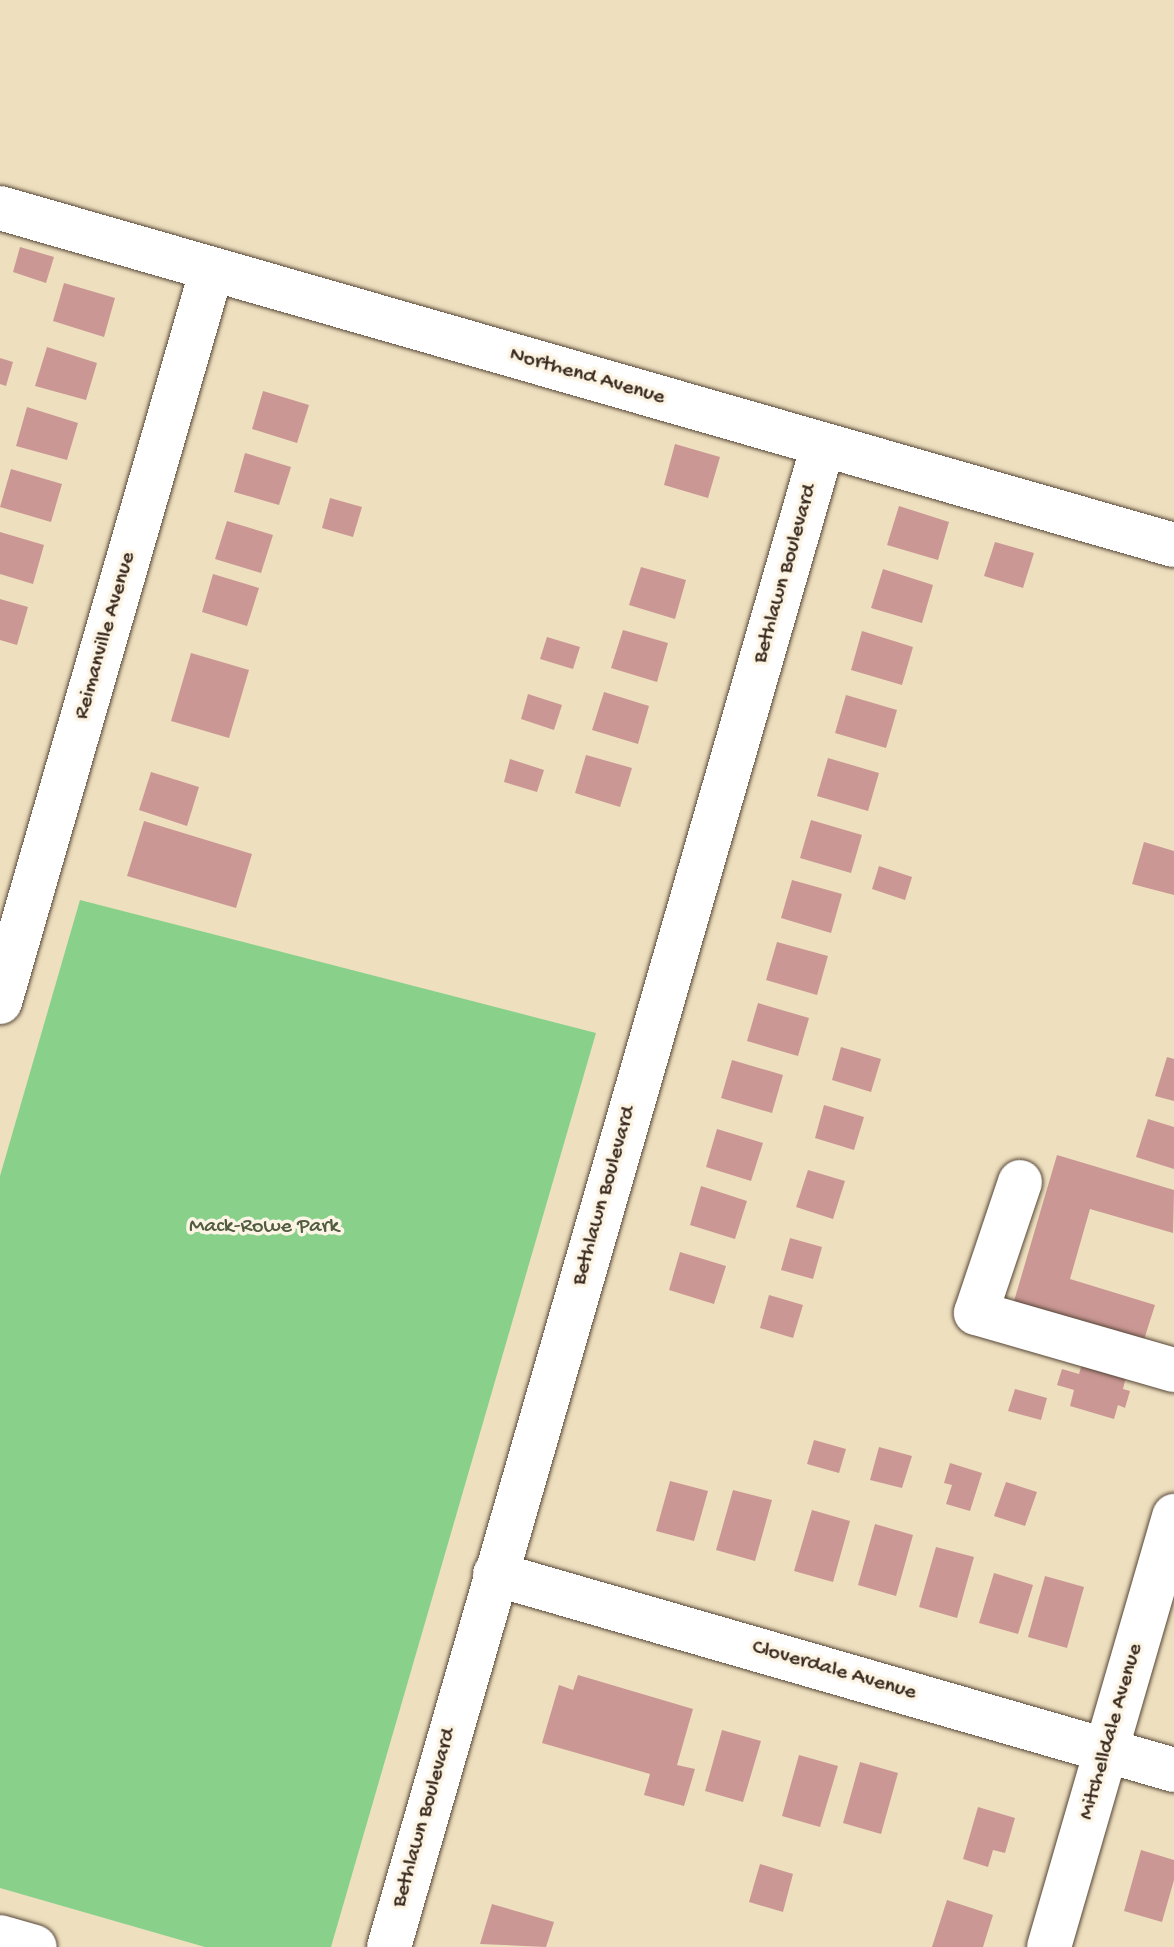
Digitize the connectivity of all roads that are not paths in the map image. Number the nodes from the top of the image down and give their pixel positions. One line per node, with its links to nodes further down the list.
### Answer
1 (0, 208): 2 (street, Northend Avenue)
2 (212, 269): 3 (street, Northend Avenue); 5 (street, Reimanville Avenue)
3 (823, 445): 4 (street, Northend Avenue); 9 (street, Bethlawn Boulevard)
4 (1174, 545)
5 (0, 1002)
6 (1020, 1182): 7 (street)
7 (1174, 1370)
8 (1174, 1516): 10 (street, Mitchelldale Avenue)
9 (495, 1574): 10 (street, Cloverdale Avenue); 14 (street, Bethlawn Boulevard)
10 (1106, 1749): 11 (street, Cloverdale Avenue); 15 (street, Mitchelldale Avenue)
11 (1174, 1770)
12 (0, 1937): 13 (street)
13 (35, 1947)
14 (389, 1947)
15 (1049, 1947)

